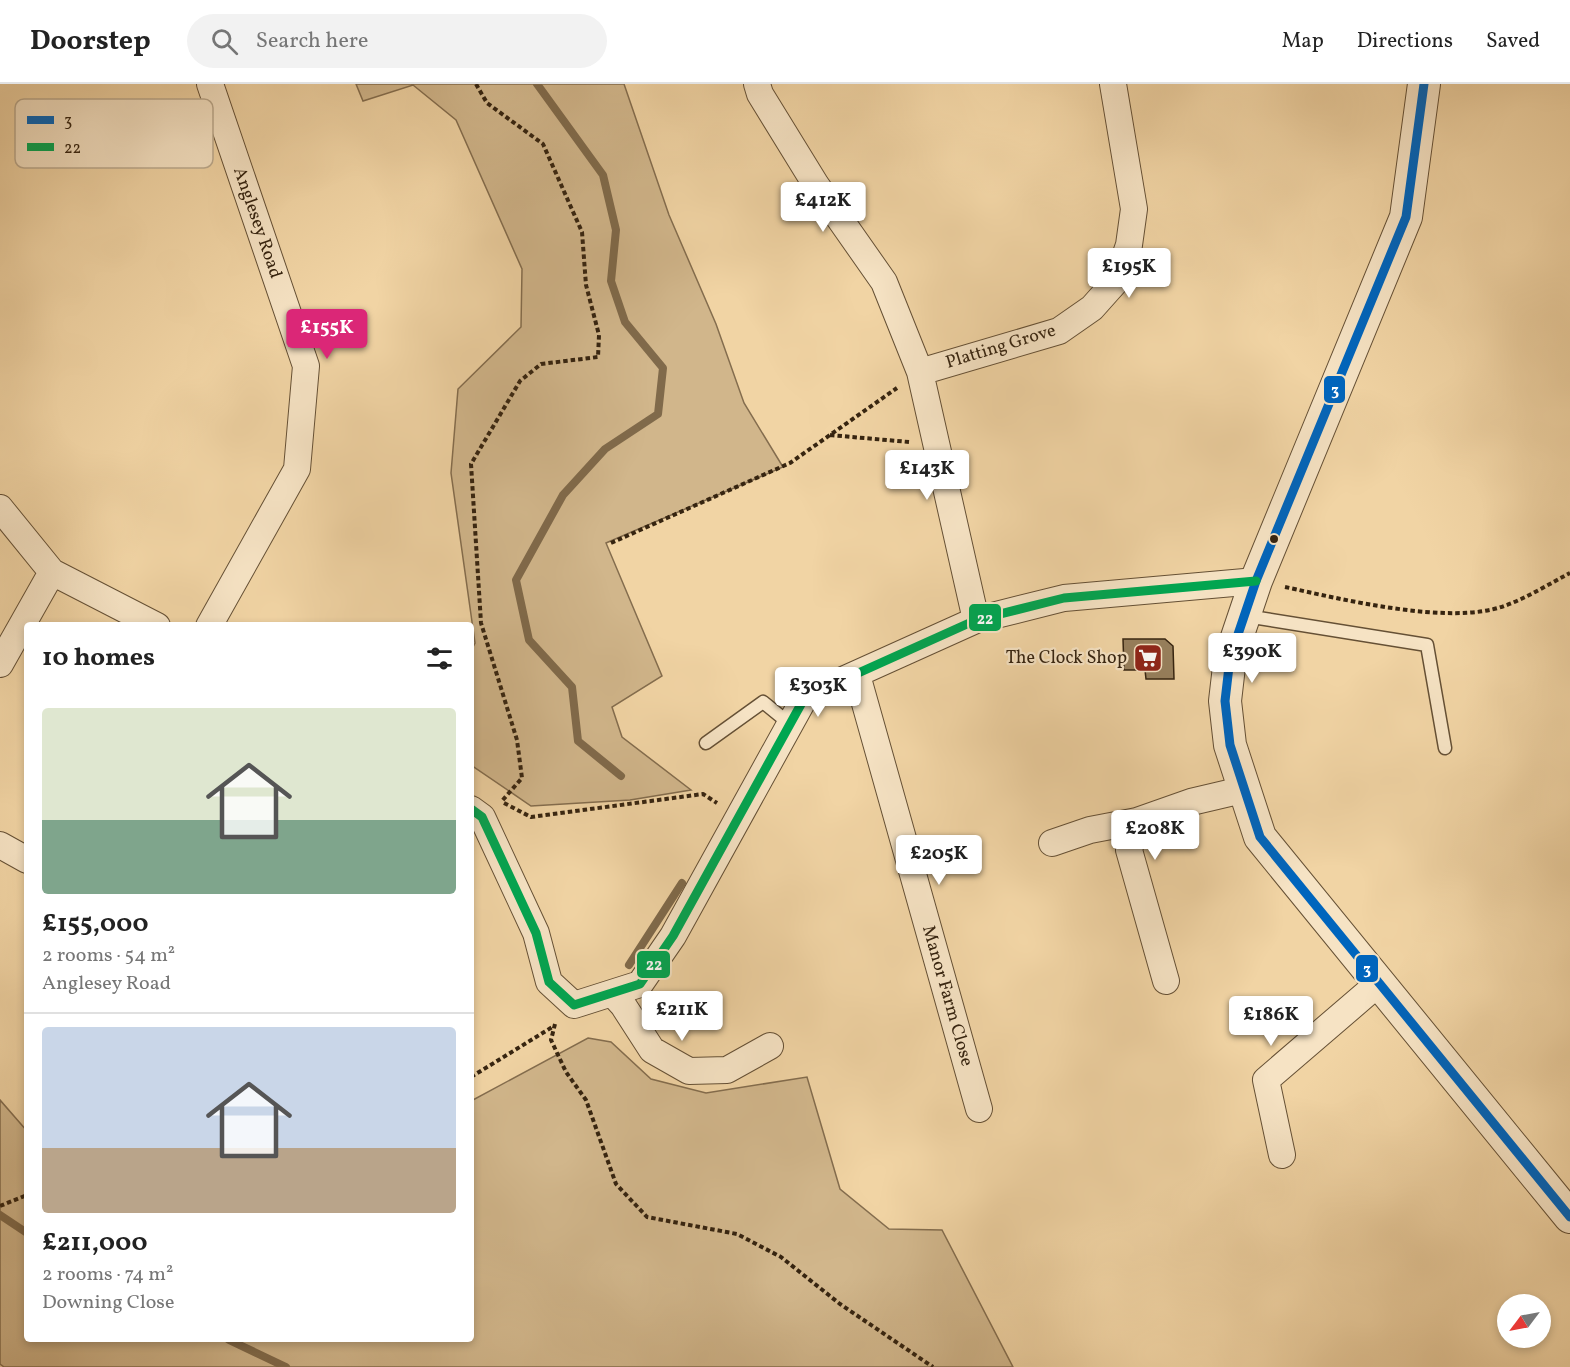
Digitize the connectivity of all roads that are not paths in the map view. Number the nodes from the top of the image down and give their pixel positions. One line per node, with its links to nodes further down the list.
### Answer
1 (210, 84): 12 (street, Anglesey Road)
2 (756, 84): 5 (street)
3 (1113, 84): 5 (street, Platting Grove)
4 (1424, 84): 8 (street)
5 (920, 372): 10 (street)
6 (0, 508): 7 (street)
7 (52, 572): 11 (street); 13 (street)
8 (1256, 581): 9 (street); 10 (street)
9 (1244, 615): 17 (lane); 18 (street)
10 (976, 620): 14 (street)
11 (149, 622)
12 (211, 622)
13 (0, 664)
14 (857, 675): 15 (street); 28 (street, Manor Farm Close)
15 (790, 724): 16 (lane); 26 (street)
16 (706, 743)
17 (1445, 748)
18 (1242, 790): 20 (street); 25 (street)
19 (482, 808): 26 (street)
20 (1137, 821): 21 (street); 24 (street)
21 (1052, 843)
22 (0, 845): 23 (street)
23 (24, 858)
24 (1166, 981)
25 (1380, 982): 29 (street); 30 (street)
26 (612, 993): 27 (street)
27 (770, 1046)
28 (979, 1109)
29 (1282, 1155)
30 (1570, 1217)

